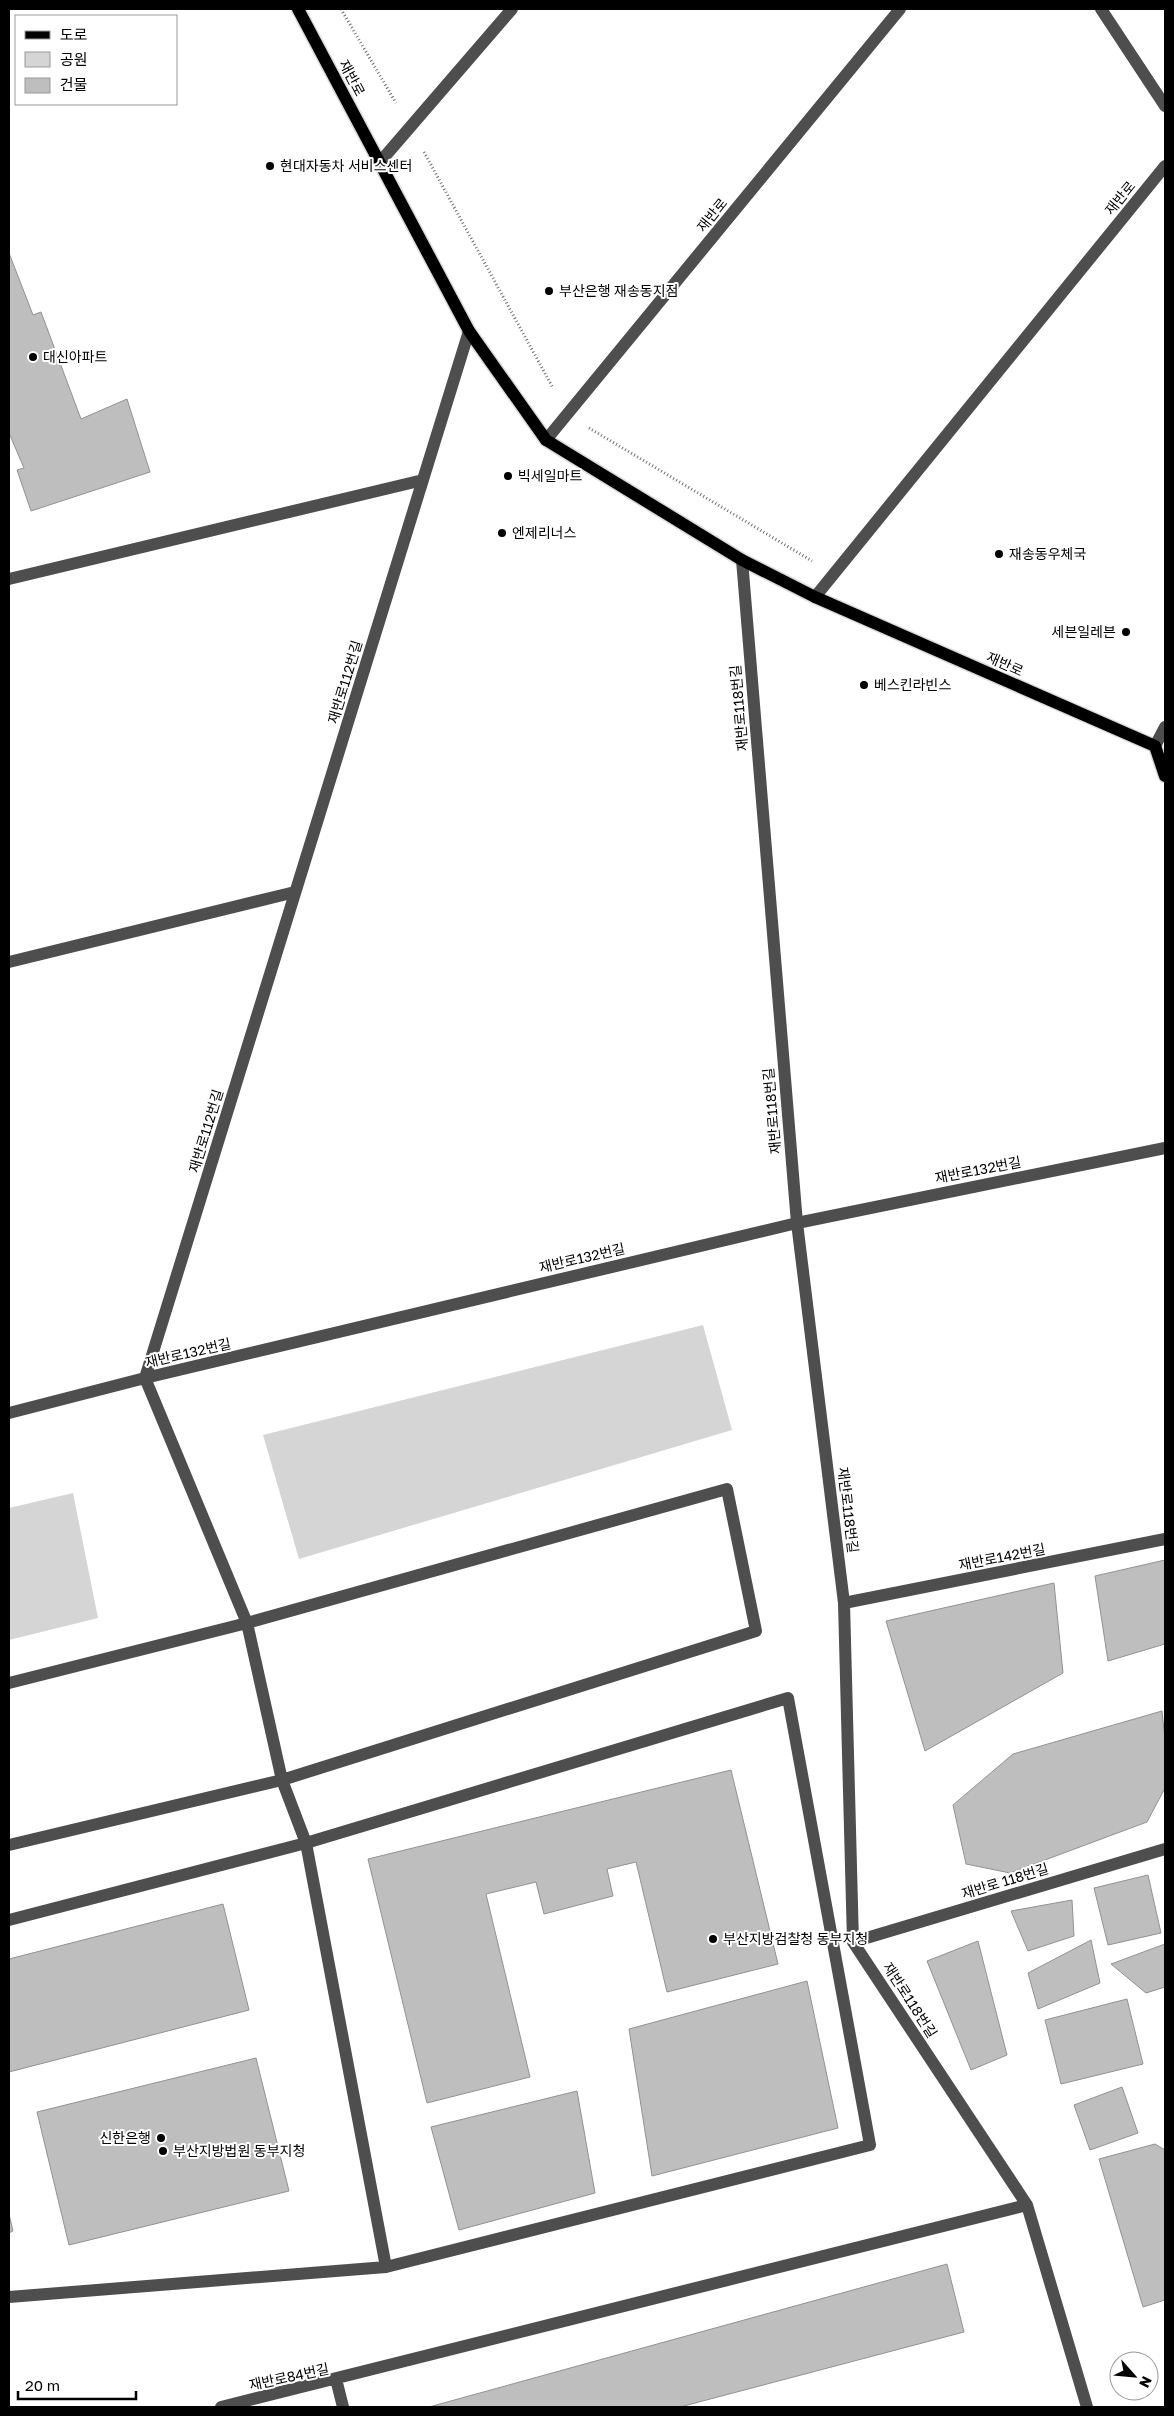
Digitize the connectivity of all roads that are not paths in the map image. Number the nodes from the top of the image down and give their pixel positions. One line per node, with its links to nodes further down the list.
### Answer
1 (298, 9): 6 (main road, 재반로)
2 (512, 9): 6 (street)
3 (900, 9): 9 (street, 재반로)
4 (1102, 9): 5 (street)
5 (1165, 106)
6 (380, 162): 8 (main road, 재반로)
7 (1165, 166): 13 (street, 재반로)
8 (469, 331): 9 (main road, 재반로); 10 (street, 재반로112번길)
9 (546, 440): 11 (main road, 재반로)
10 (423, 480): 12 (street); 17 (street, 재반로112번길)
11 (742, 560): 13 (main road, 재반로); 20 (street, 재반로118번길)
12 (9, 580)
13 (815, 597): 15 (main road, 재반로)
14 (1165, 727): 15 (street)
15 (1155, 746): 16 (main road)
16 (1165, 776)
17 (295, 892): 18 (street); 21 (street, 재반로112번길)
18 (9, 962)
19 (1165, 1148): 20 (street, 재반로132번길)
20 (796, 1223): 21 (street, 재반로132번길); 24 (street, 재반로118번길)
21 (145, 1378): 22 (street, 재반로132번길); 25 (street)
22 (9, 1413)
23 (1165, 1540): 24 (street, 재반로142번길)
24 (844, 1603): 32 (street, 재반로118번길)
25 (247, 1622): 26 (street); 27 (street); 27 (street)
26 (9, 1683)
27 (282, 1780): 28 (street); 29 (street)
28 (306, 1843): 31 (street); 34 (street); 34 (street)
29 (9, 1845)
30 (1165, 1849): 32 (street, 재반로 118번길)
31 (9, 1920)
32 (853, 1942): 33 (street, 재반로118번길)
33 (1027, 2205): 36 (street); 39 (street, 재반로118번길)
34 (386, 2267): 35 (street)
35 (9, 2297)
36 (336, 2379): 37 (street, 재반로84번길); 38 (street, 재반로84번길)
37 (221, 2407)
38 (343, 2407)
39 (1088, 2407)

